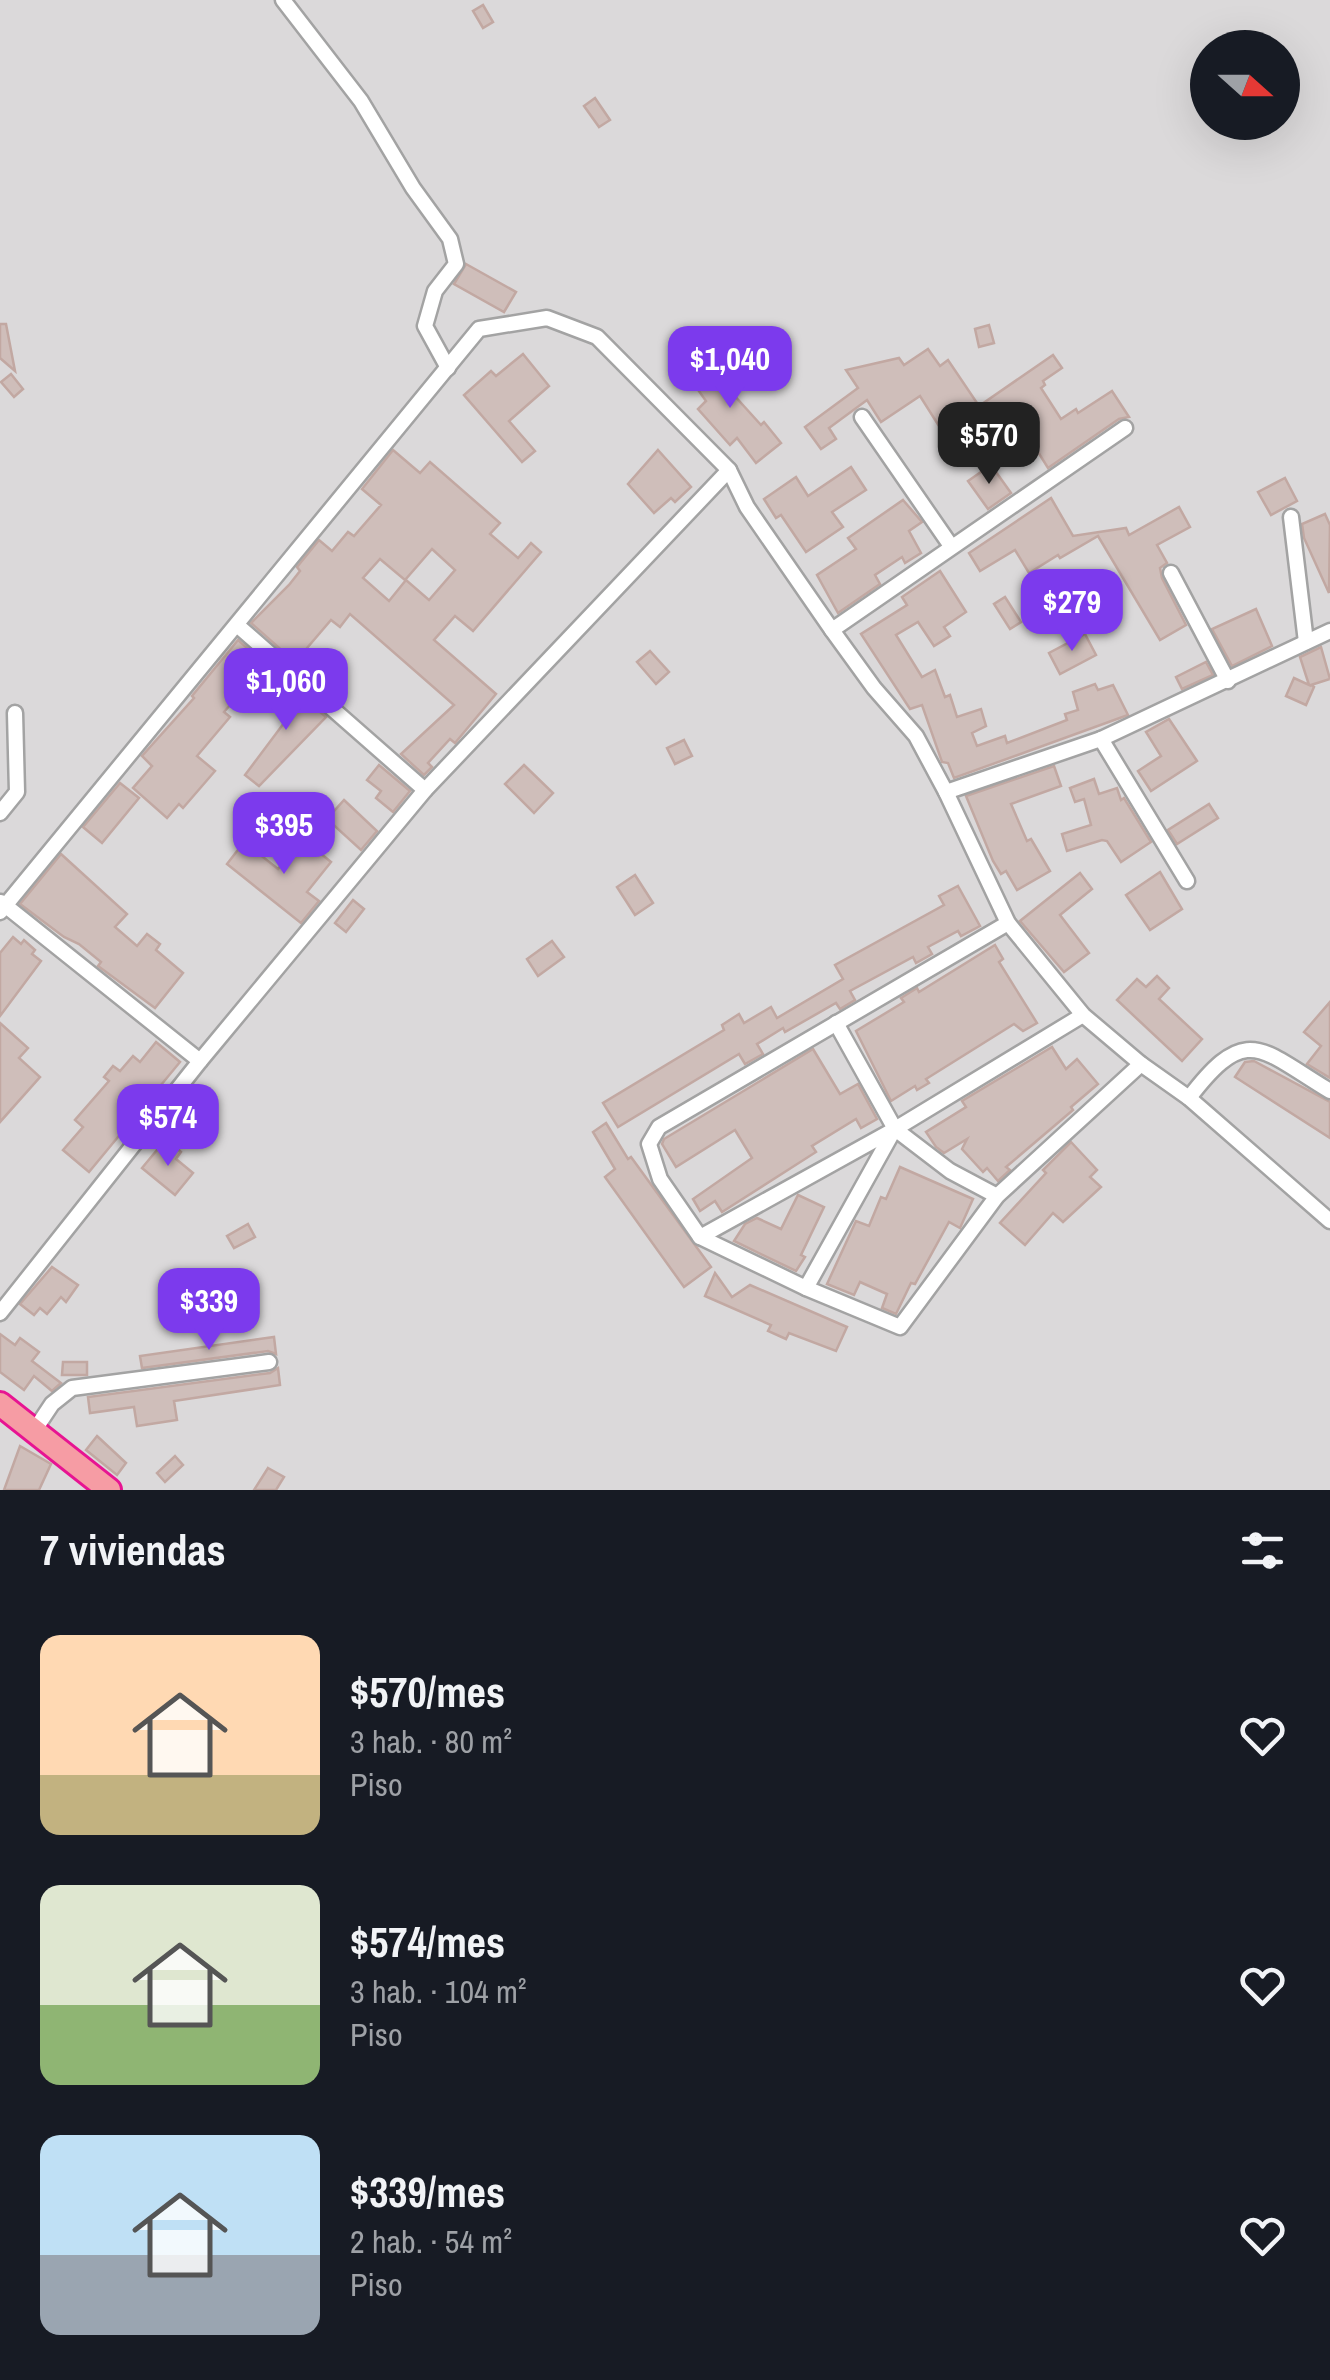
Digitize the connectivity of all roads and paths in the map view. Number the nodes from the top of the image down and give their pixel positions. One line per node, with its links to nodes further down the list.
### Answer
1 (283, 0): 2 (street)
2 (448, 368): 5 (street); 9 (street)
3 (862, 418): 7 (street)
4 (1124, 428): 7 (street)
5 (729, 470): 10 (street); 16 (street)
6 (1291, 518): 12 (street)
7 (951, 546): 10 (street)
8 (1171, 574): 13 (street)
9 (237, 624): 16 (street); 20 (street)
10 (832, 630): 17 (street)
11 (1330, 631): 12 (street)
12 (1306, 642): 13 (street)
13 (1228, 681): 15 (street)
14 (15, 714): 18 (street)
15 (1101, 739): 17 (street); 19 (street)
16 (425, 790): 24 (street)
17 (946, 792): 21 (street)
18 (0, 813)
19 (1187, 881)
20 (2, 906): 24 (street)
21 (1008, 924): 22 (street); 23 (street)
22 (1082, 1015): 25 (street); 28 (street)
23 (836, 1023): 28 (street); 31 (street)
24 (200, 1061): 33 (street)
25 (1142, 1064): 27 (street); 29 (street)
26 (1330, 1091): 27 (street)
27 (1190, 1098): 30 (street)
28 (895, 1129): 29 (street); 31 (street); 32 (street)
29 (996, 1196): 32 (street)
30 (1330, 1221)
31 (700, 1237): 32 (street)
32 (806, 1288)
33 (0, 1313)
34 (269, 1362): 36 (street)
35 (0, 1404): 36 (highway)
36 (34, 1431): 37 (highway)
37 (109, 1490)

